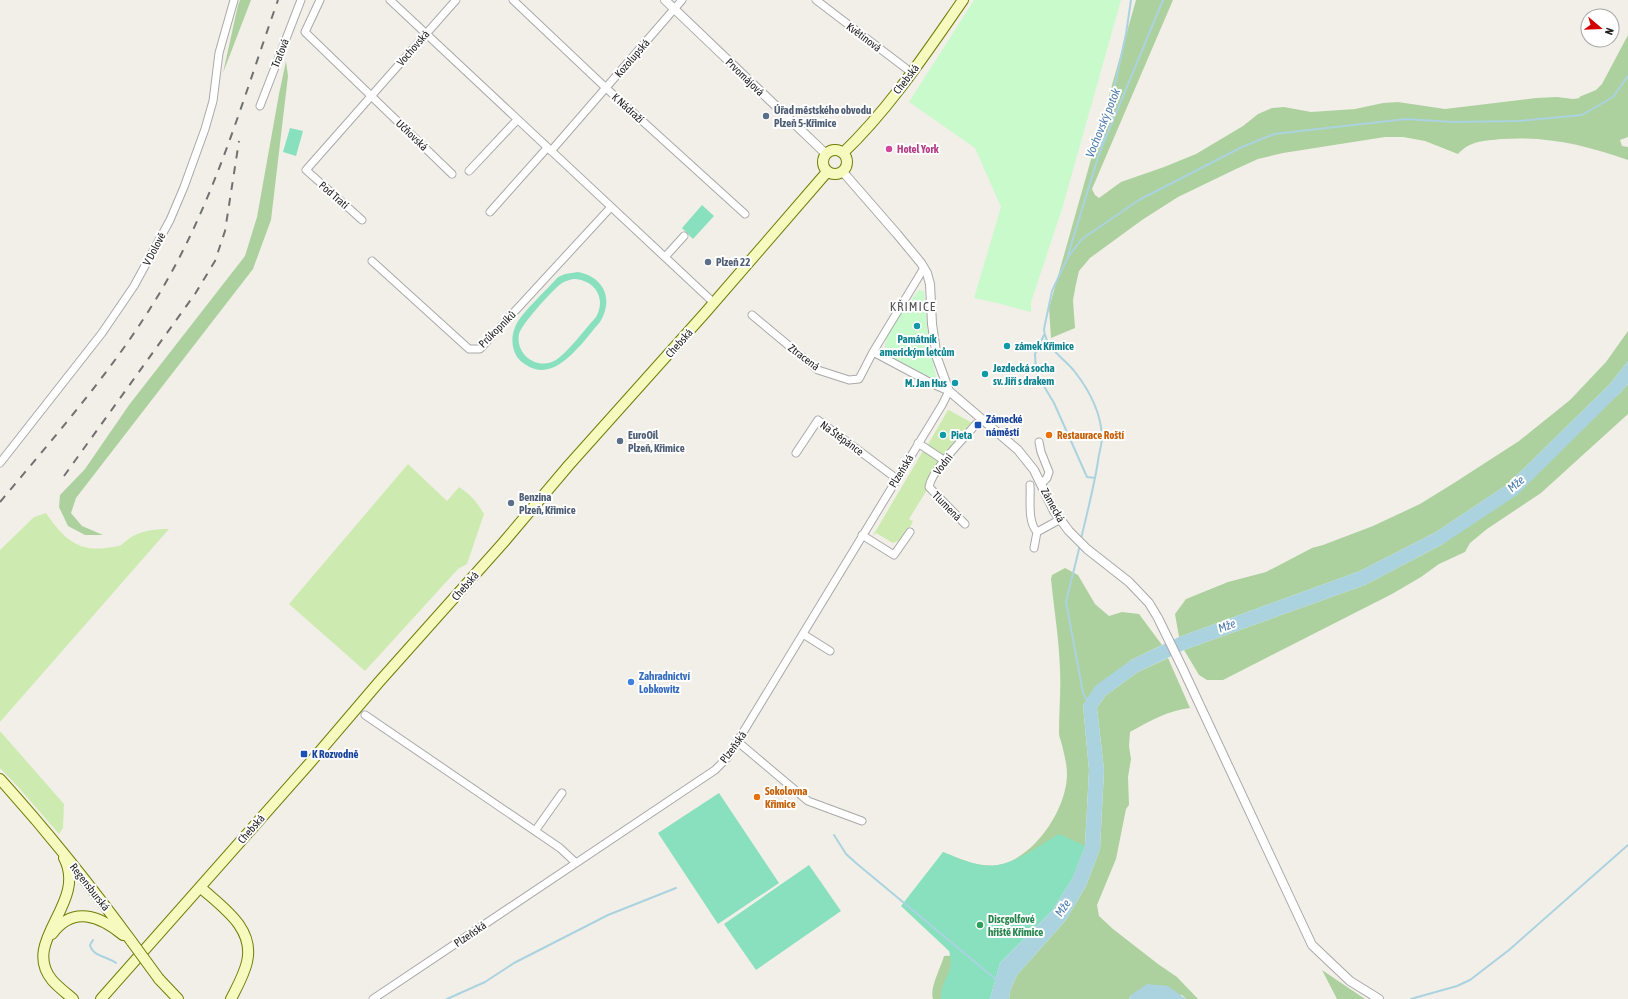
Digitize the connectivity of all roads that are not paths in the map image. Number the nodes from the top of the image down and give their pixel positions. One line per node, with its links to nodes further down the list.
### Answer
1 (234, 0): 43 (street, V Dolově)
2 (301, 0): 17 (street, Traťová)
3 (320, 0): 12 (street, Traťová)
4 (390, 0): 13 (street)
5 (456, 0): 13 (street, Vochovská)
6 (513, 0): 15 (street, K Nádraží)
7 (664, 0): 11 (street, Prvomájová)
8 (682, 0): 11 (street, Kozolupská)
9 (816, 0): 14 (street, Květinová)
10 (963, 0): 14 (main road, Chebská)
11 (675, 10): 15 (street, Kozolupská); 21 (street, Prvomájová)
12 (305, 32): 16 (street, Učňovská)
13 (427, 33): 16 (street, Vochovská); 18 (street)
14 (912, 73): 20 (main road, Chebská)
15 (606, 88): 19 (street, Kozolupská); 28 (street, K Nádraží)
16 (371, 96): 25 (street, Učňovská); 29 (street, Pod Tratí)
17 (260, 106)
18 (517, 120): 19 (street); 22 (street)
19 (549, 150): 26 (street); 27 (street, Kozolupská)
20 (843, 153): 21 (main road); 24 (main road)
21 (826, 154): 23 (main road)
22 (469, 171)
23 (827, 172): 24 (main road); 34 (main road, Chebská)
24 (843, 172): 33 (street)
25 (452, 174)
26 (611, 207): 31 (street); 32 (street, Průkopníků)
27 (490, 212)
28 (745, 214)
29 (362, 220)
30 (684, 236): 31 (street)
31 (665, 257): 34 (street)
32 (372, 261)
33 (922, 265): 36 (street); 37 (street)
34 (714, 303): 64 (main road, Chebská)
35 (752, 315): 36 (street, Ztracená)
36 (873, 352): 37 (street)
37 (949, 391): 40 (street, Plzeňská); 45 (street, Zámecká)
38 (976, 424): 42 (street, Vodní)
39 (1040, 442): 45 (street)
40 (918, 443): 42 (street); 44 (street, Plzeňská)
41 (796, 452): 44 (street, Na Štěpánce)
42 (945, 461): 47 (street, Vodní)
43 (0, 463)
44 (897, 479): 52 (street, Plzeňská)
45 (1041, 484): 48 (street, Zámecká)
46 (1030, 485): 51 (street)
47 (929, 487): 49 (street, Tlumená)
48 (1059, 520): 51 (street); 74 (street, Zámecká)
49 (965, 524)
50 (910, 532): 52 (street)
51 (1037, 532): 53 (street)
52 (862, 535): 54 (street, Plzeňská)
53 (1034, 548)
54 (803, 634): 55 (street); 57 (street, Plzeňská)
55 (830, 651)
56 (365, 715): 61 (street)
57 (738, 742): 60 (street); 63 (street, Plzeňská)
58 (0, 779): 62 (main road, Regensburská)
59 (562, 793): 61 (street)
60 (862, 821)
61 (535, 831): 63 (street)
62 (52, 839): 65 (main road, Regensburská); 66 (main road)
63 (576, 863): 73 (street, Plzeňská)
64 (200, 888): 69 (main road, Chebská); 72 (main road)
65 (120, 929): 66 (main road); 67 (main road, bridge)
66 (44, 950): 68 (main road)
67 (167, 988): 70 (main road); 71 (main road)
68 (73, 999)
69 (101, 999)
70 (173, 999)
71 (178, 999)
72 (231, 999)
73 (373, 999)
74 (1378, 999)

